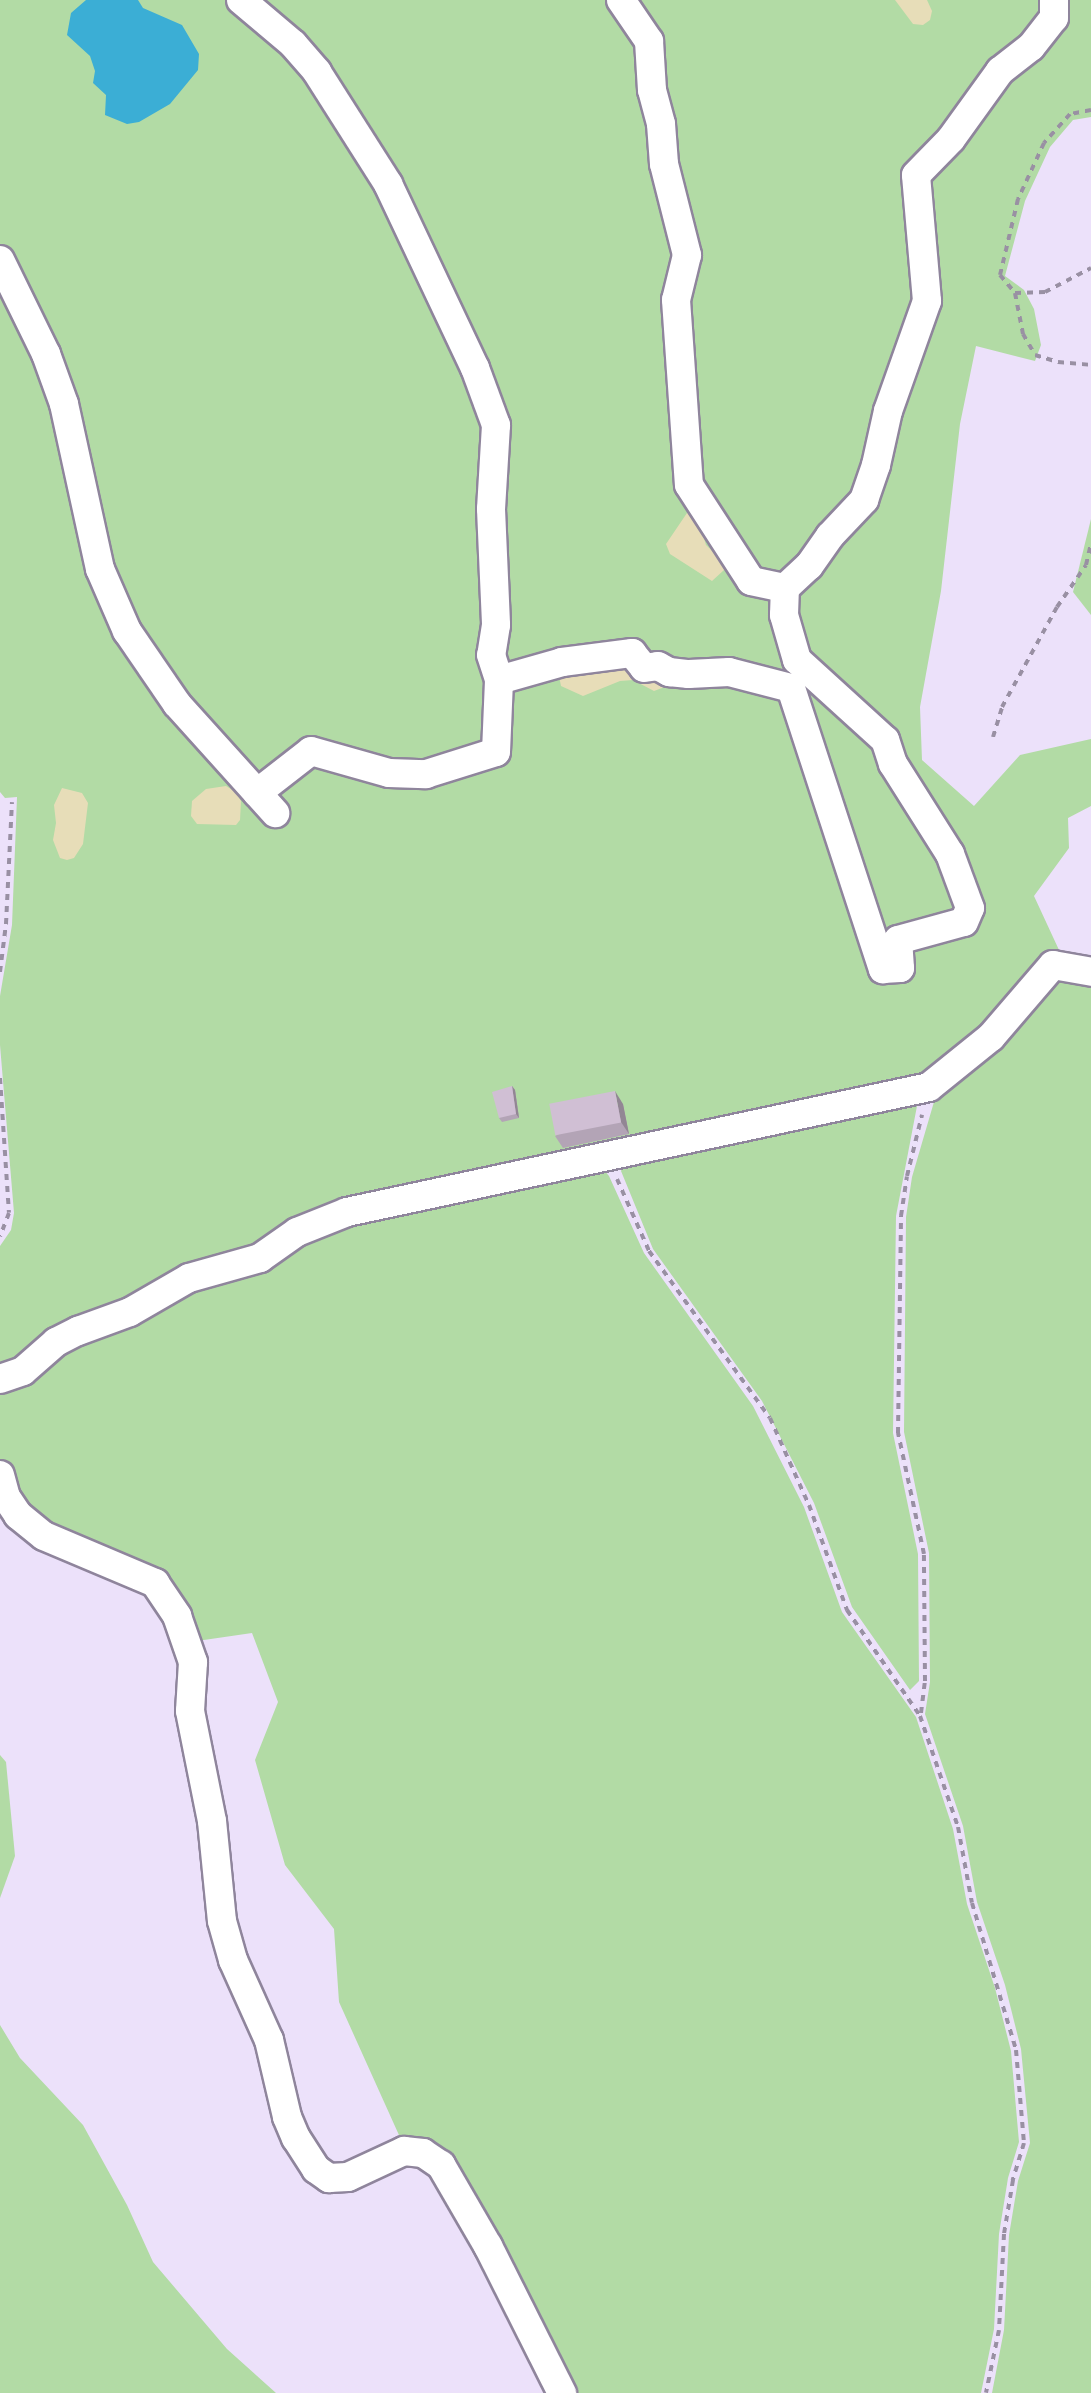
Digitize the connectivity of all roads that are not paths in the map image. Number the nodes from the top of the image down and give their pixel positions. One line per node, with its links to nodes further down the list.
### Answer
1 (241, 0): 6 (street)
2 (621, 0): 5 (street)
3 (1054, 0): 5 (street)
4 (0, 260): 6 (street)
5 (785, 588): 6 (street)
6 (499, 680)
7 (1091, 972): 8 (street)
8 (0, 1379)
9 (0, 1475): 10 (street)
10 (562, 2393)

